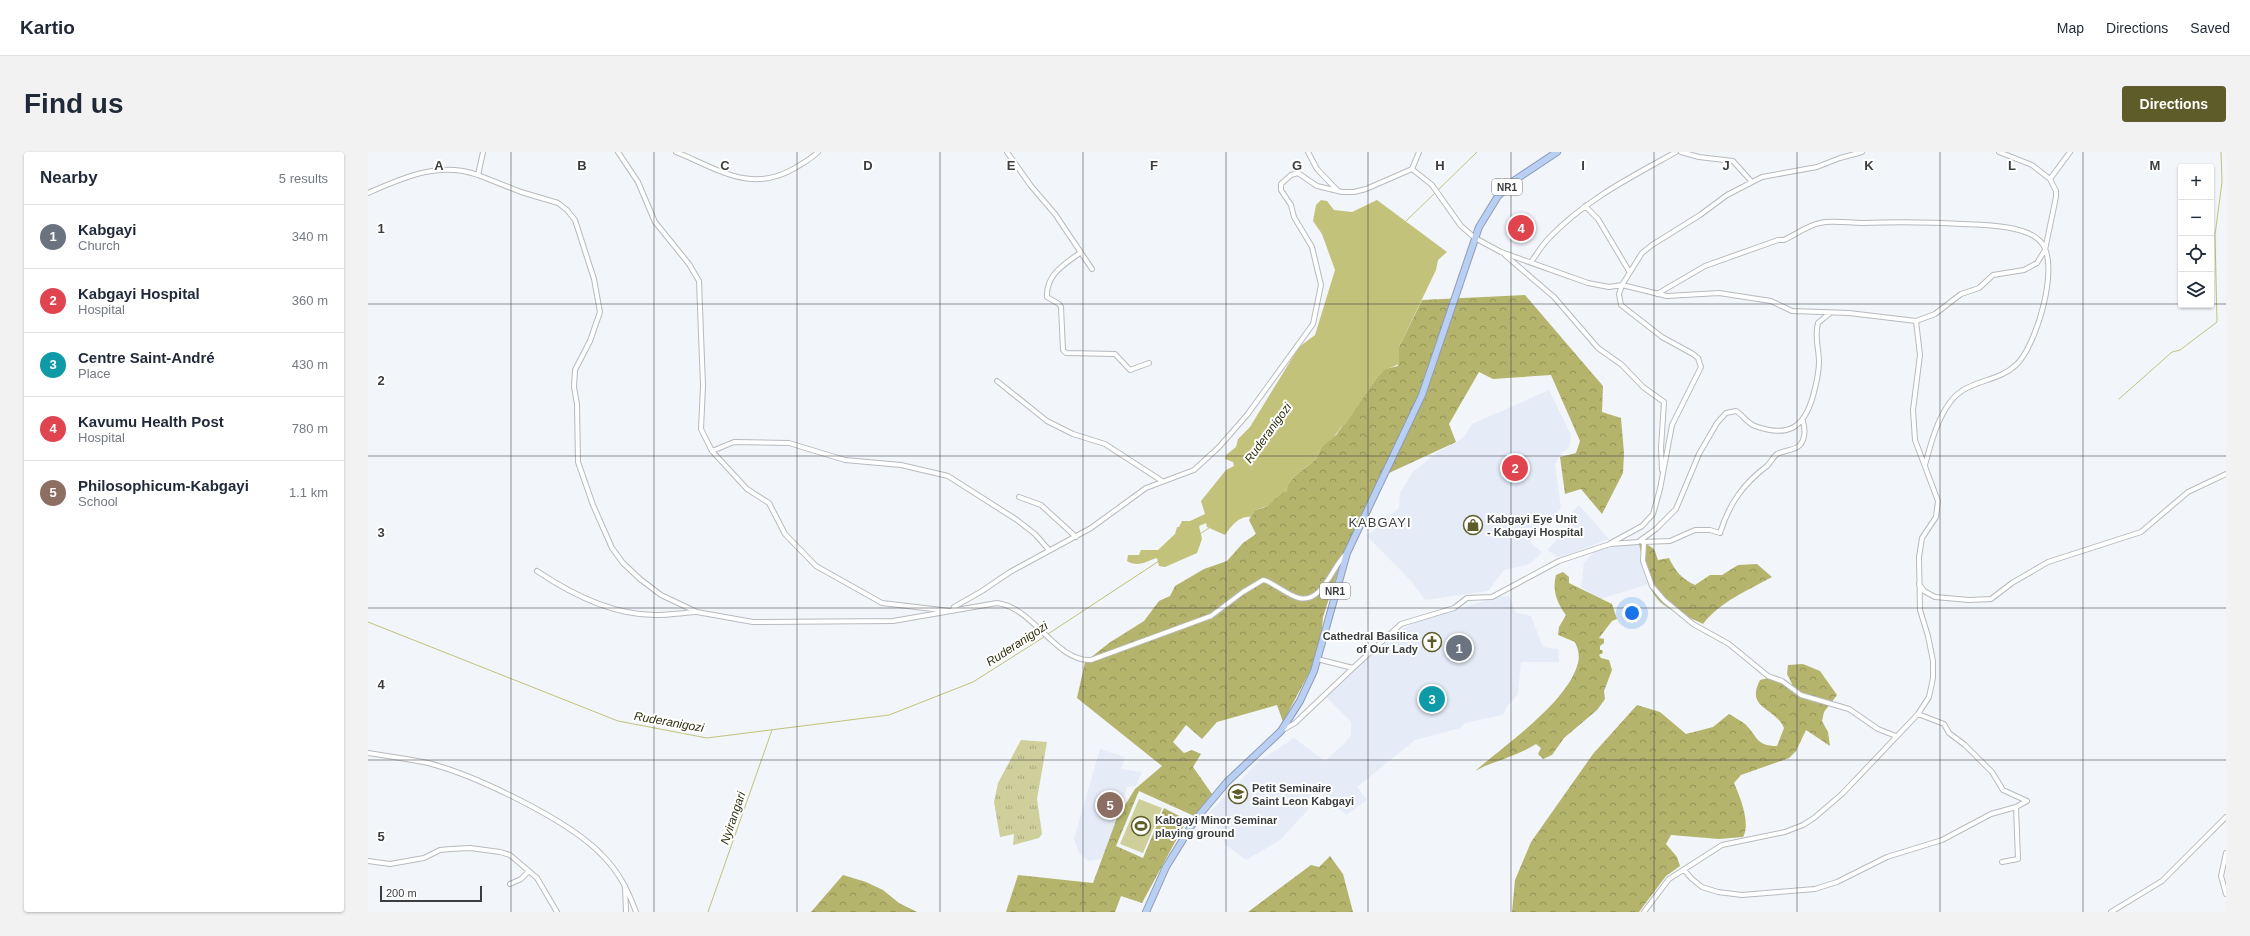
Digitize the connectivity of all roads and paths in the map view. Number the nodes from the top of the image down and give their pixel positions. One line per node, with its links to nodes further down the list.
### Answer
1 (483, 152): 15 (street)
2 (618, 152): 35 (street)
3 (676, 152): 4 (street)
4 (818, 152)
5 (1007, 152): 23 (street)
6 (1308, 152): 18 (street)
7 (1419, 152): 14 (street)
8 (1557, 152): 21 (highway, NR1)
9 (1676, 152): 20 (street)
10 (1681, 152): 17 (street)
11 (1862, 152): 17 (street)
12 (1999, 152): 16 (street)
13 (2070, 152): 16 (street)
14 (1412, 169): 18 (street); 21 (street)
15 (478, 175): 19 (street); 50 (street)
16 (2050, 179): 22 (street)
17 (1751, 181): 27 (street)
18 (1338, 191): 39 (street)
19 (368, 193)
20 (1586, 206): 25 (street); 27 (street)
21 (1475, 238): 24 (street); 46 (highway, NR1)
22 (2045, 250): 29 (street); 31 (street); 36 (street)
23 (1081, 252): 26 (street); 32 (street)
24 (1501, 252): 25 (street); 37 (street)
25 (1531, 262): 28 (street)
26 (1092, 270)
27 (1629, 271): 28 (street)
28 (1622, 285): 29 (street); 37 (street)
29 (1657, 294): 30 (street)
30 (1830, 312): 31 (street); 34 (street)
31 (1916, 321): 36 (street)
32 (1149, 363)
33 (997, 381): 39 (street)
34 (1803, 421): 42 (street); 43 (street)
35 (712, 451): 45 (street); 49 (street)
36 (1925, 465): 48 (street)
37 (1662, 474): 44 (street)
38 (2226, 474): 48 (street)
39 (1162, 481): 41 (street)
40 (1020, 497): 41 (street)
41 (1076, 537): 45 (street)
42 (1638, 542): 43 (street); 44 (street)
43 (1644, 542): 55 (street)
44 (1610, 544): 52 (street)
45 (1049, 550): 49 (street)
46 (1347, 553): 49 (street); 51 (highway, NR1)
47 (537, 571): 50 (street)
48 (1919, 583): 53 (street)
49 (951, 611): 50 (street)
50 (697, 612)
51 (1317, 659): 52 (street); 54 (highway, NR1)
52 (1353, 668): 54 (street)
53 (1918, 714): 55 (street); 57 (street)
54 (1281, 731): 70 (highway, NR1)
55 (1896, 736): 63 (street)
56 (369, 753): 65 (street)
57 (2016, 807): 61 (street); 63 (street)
58 (2226, 817): 72 (street)
59 (2226, 853): 66 (street)
60 (368, 861): 62 (street)
61 (2002, 862)
62 (529, 870): 64 (street); 67 (street)
63 (1684, 870): 71 (street)
64 (510, 884)
65 (625, 884): 68 (street); 69 (street)
66 (2226, 894)
67 (557, 912)
68 (626, 912)
69 (636, 912)
70 (1146, 912)
71 (1644, 912)
72 (2111, 912)

